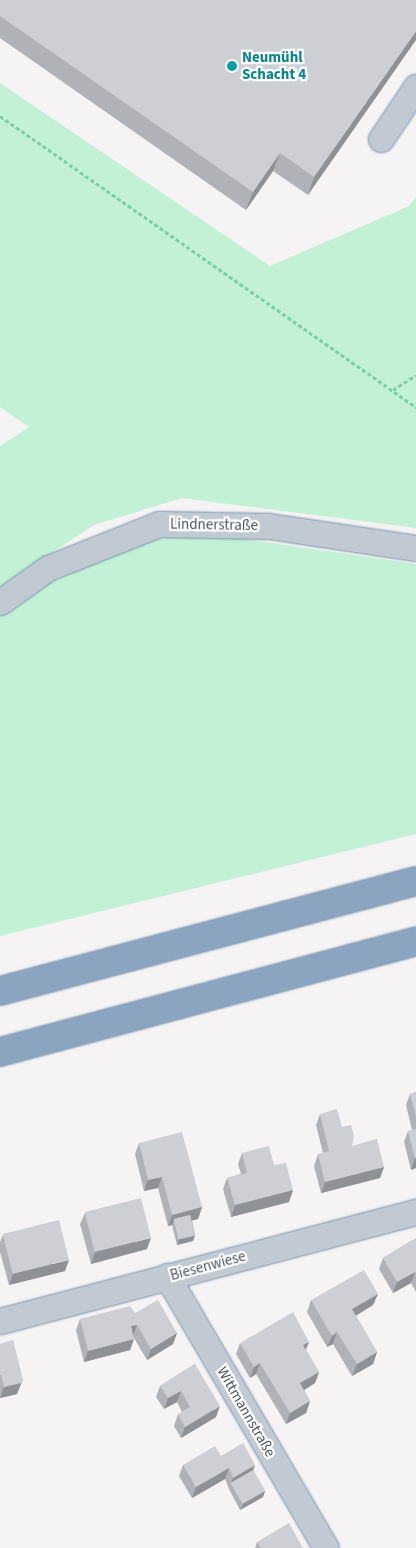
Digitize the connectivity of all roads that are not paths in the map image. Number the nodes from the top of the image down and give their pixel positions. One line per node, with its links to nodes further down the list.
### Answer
1 (416, 87): 2 (street)
2 (381, 139)
3 (416, 548): 4 (street, Lindnerstraße)
4 (0, 602)
5 (416, 881): 7 (highway)
6 (416, 941): 8 (highway)
7 (0, 991)
8 (0, 1052)
9 (416, 1212): 10 (street, Biesenwiese)
10 (167, 1276): 11 (street, Biesenwiese); 12 (street, Wittmannstraße)
11 (0, 1321)
12 (326, 1548)

